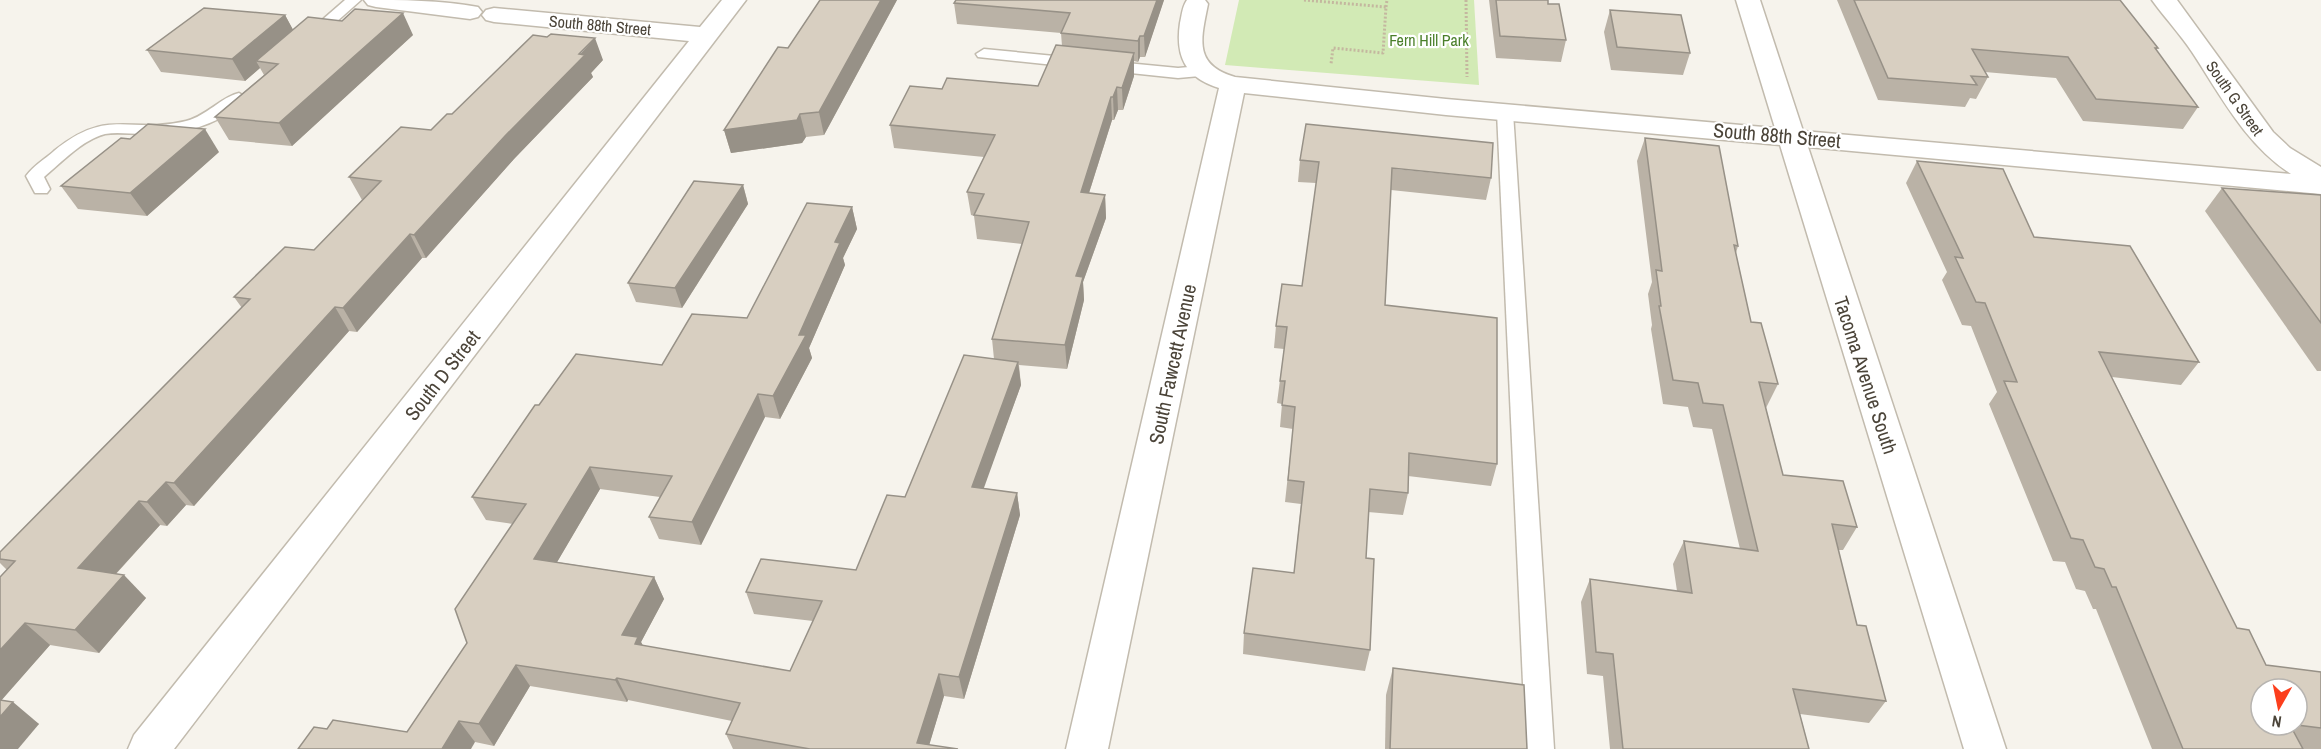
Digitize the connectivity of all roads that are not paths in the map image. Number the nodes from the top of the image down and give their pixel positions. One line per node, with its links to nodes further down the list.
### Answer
1 (354, 0): 8 (lane)
2 (376, 0): 7 (street, South 88th Street)
3 (734, 0): 7 (street, South D Street)
4 (1748, 0): 14 (street, Tacoma Avenue South)
5 (2164, 0): 15 (street, South G Street)
6 (1196, 4): 10 (street)
7 (706, 35): 18 (street, South D Street)
8 (301, 46)
9 (984, 54): 10 (lane)
10 (1200, 71): 12 (street)
11 (256, 84): 17 (lane)
12 (1233, 84): 13 (street, South 88th Street); 19 (street, South Fawcett Avenue)
13 (1505, 112): 14 (street, South 88th Street); 20 (lane)
14 (1790, 136): 16 (street, South 88th Street); 21 (street, Tacoma Avenue South)
15 (2321, 178)
16 (2321, 185)
17 (41, 189)
18 (149, 749)
19 (1087, 749)
20 (1540, 749)
21 (1985, 749)

